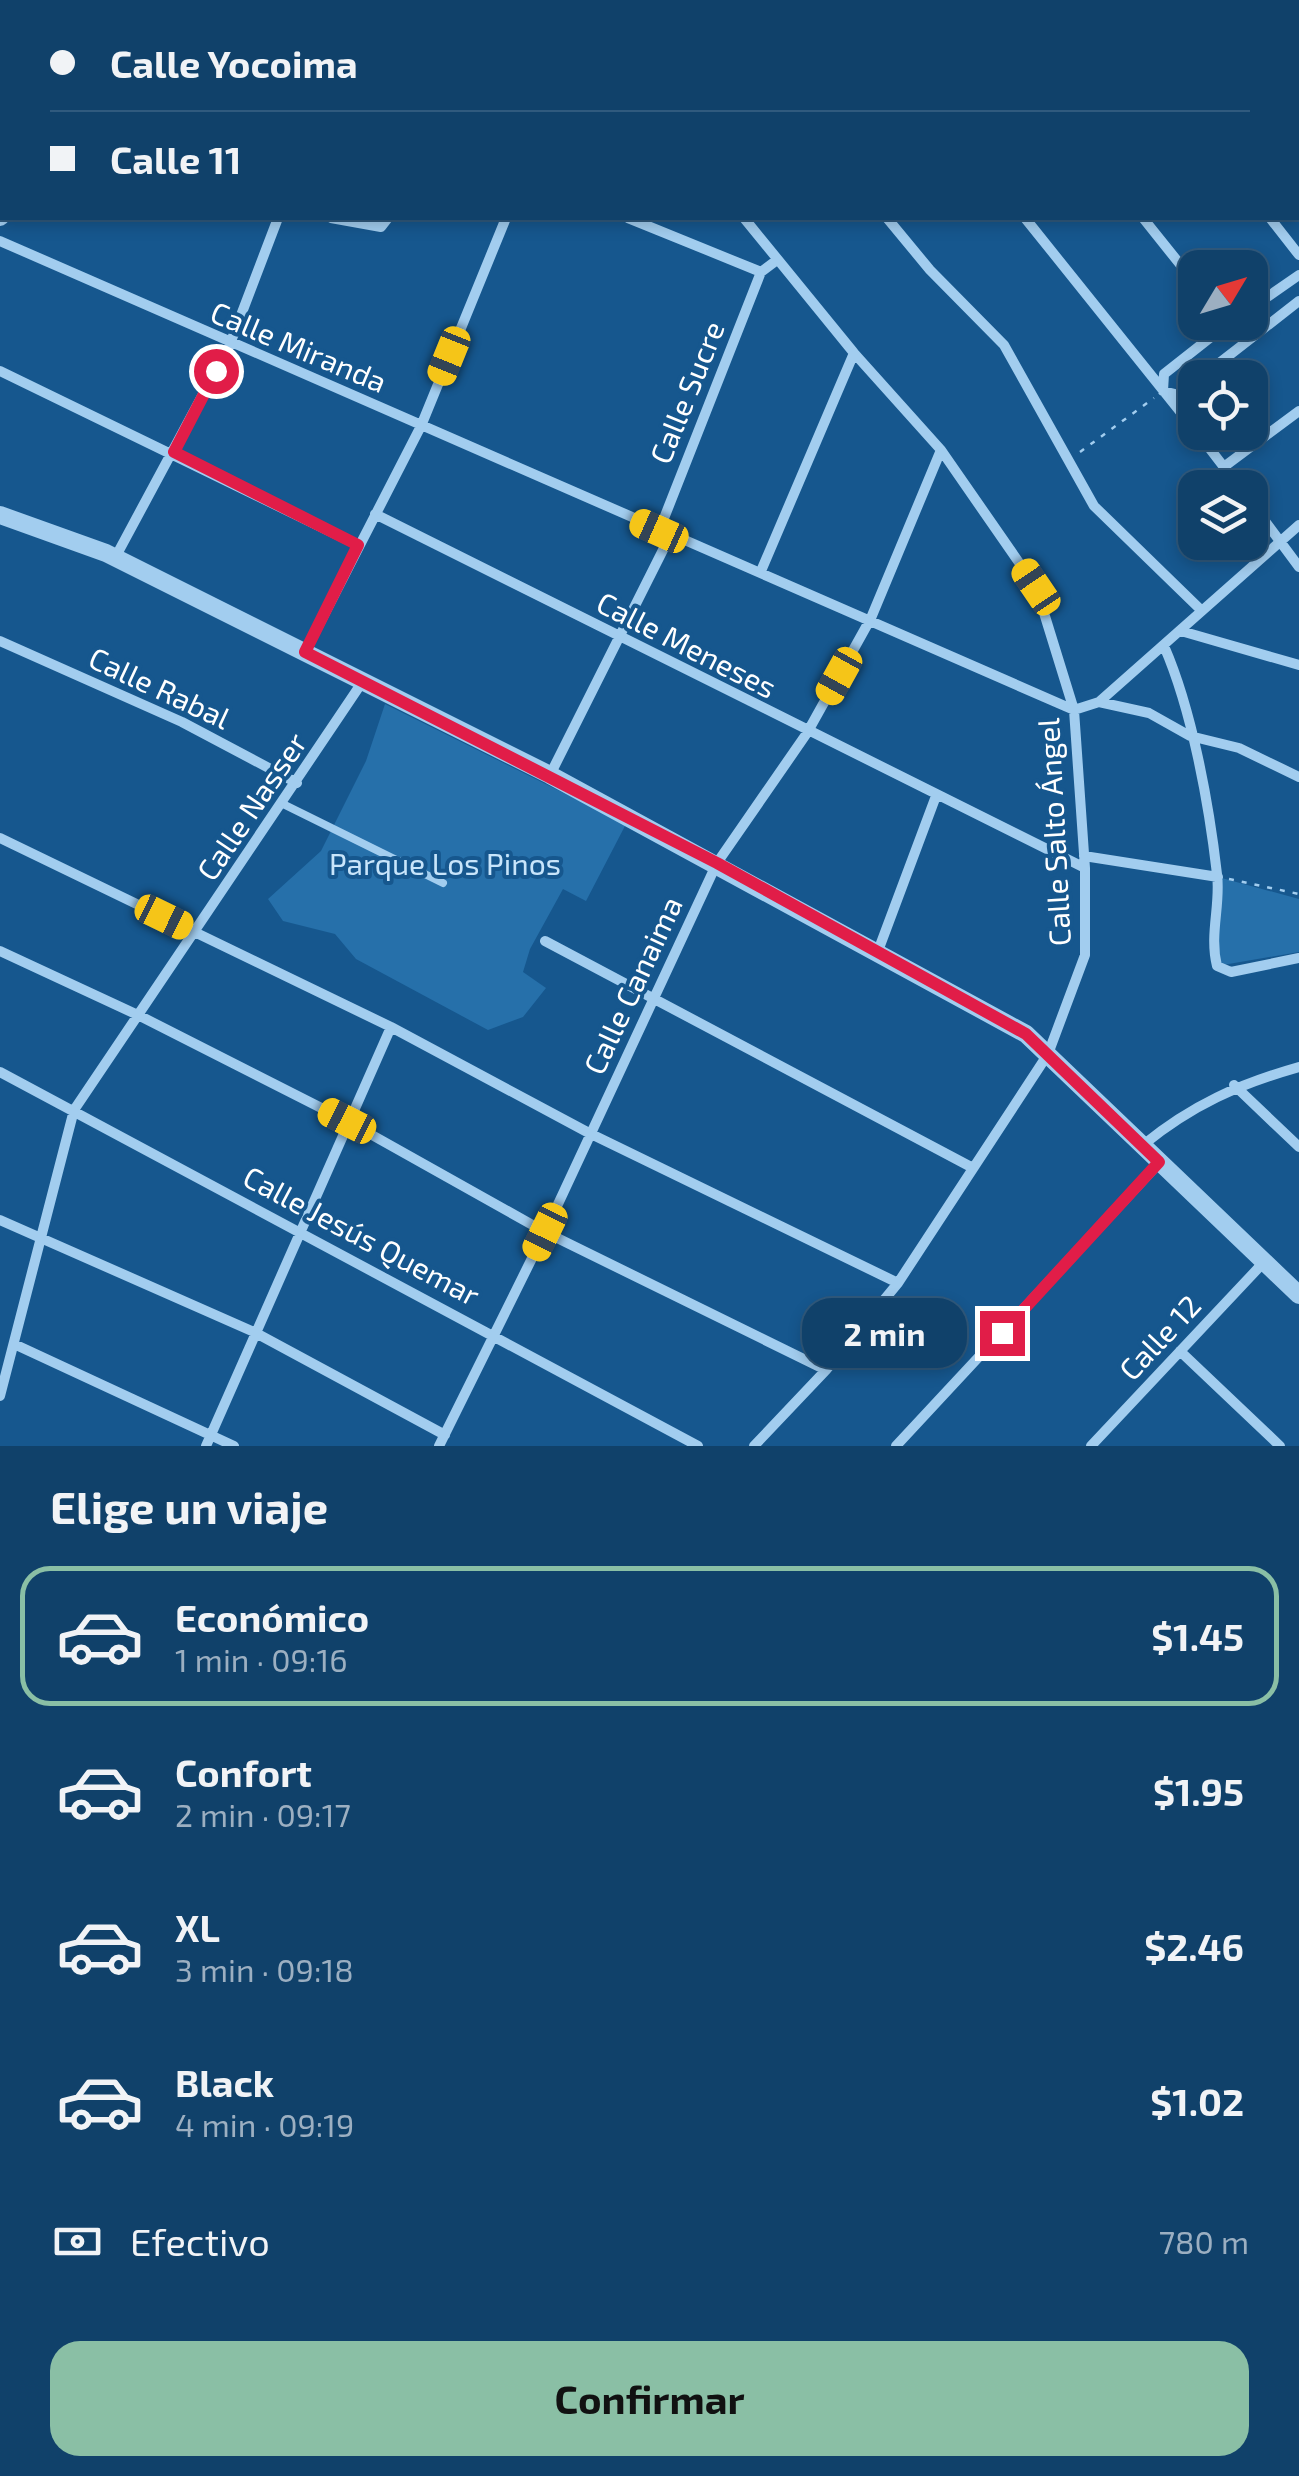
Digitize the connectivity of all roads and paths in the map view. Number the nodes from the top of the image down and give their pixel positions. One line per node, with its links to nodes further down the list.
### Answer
1 (277, 220): 20 (street)
2 (342, 220): 3 (street)
3 (387, 220)
4 (505, 220): 28 (street)
5 (633, 220): 15 (street)
6 (746, 220): 13 (street, Calle Salto Ángel)
7 (888, 220): 32 (street)
8 (1027, 220): 24 (street)
9 (1145, 220): 14 (street)
10 (1272, 220): 12 (street)
11 (0, 241): 20 (street, Calle Miranda)
12 (1299, 255)
13 (777, 260): 15 (street); 21 (street, Calle Salto Ángel)
14 (1178, 262)
15 (761, 272): 39 (street, Calle Sucre)
16 (1299, 276): 17 (street)
17 (1268, 296)
18 (1299, 301): 22 (street)
19 (1207, 340): 24 (street)
20 (230, 344): 28 (street, Calle Miranda); 31 (street)
21 (854, 353): 29 (street, Calle Salto Ángel); 45 (street)
22 (1222, 360)
23 (0, 371): 31 (street)
24 (1163, 391): 25 (street); 26 (street); 32 (path)
25 (1178, 394)
26 (1178, 409)
27 (1299, 412): 33 (street)
28 (421, 426): 35 (street); 39 (street, Calle Miranda)
29 (941, 450): 47 (street, Calle Canaima); 56 (street, Calle Salto Ángel)
30 (1212, 450): 33 (street)
31 (174, 452): 42 (street); 43 (street)
32 (1068, 461): 46 (street)
33 (1225, 466): 34 (street)
34 (1228, 470)
35 (375, 514): 42 (street); 49 (street, Calle Meneses)
36 (0, 515): 43 (street)
37 (1268, 525): 41 (street)
38 (1299, 525): 41 (street)
39 (659, 531): 40 (street, Calle Miranda)
40 (671, 534): 45 (street, Calle Miranda); 49 (street)
41 (1280, 541): 44 (street); 46 (street)
42 (358, 545): 52 (street)
43 (115, 558): 52 (street)
44 (1299, 567)
45 (760, 570): 47 (street, Calle Miranda)
46 (1201, 610): 48 (street)
47 (871, 618): 56 (street, Calle Miranda); 57 (street, Calle Canaima)
48 (1182, 631): 51 (street); 53 (street)
49 (620, 638): 57 (street, Calle Meneses); 59 (street)
50 (0, 642): 61 (street, Calle Rabal)
51 (1164, 646): 55 (street); 58 (street)
52 (305, 652): 54 (street)
53 (1299, 665)
54 (363, 681): 59 (street); 61 (street, Calle Nasser)
55 (1099, 702): 56 (street); 58 (street)
56 (1074, 710): 65 (street, Calle Salto Ángel)
57 (807, 732): 62 (street, Calle Meneses); 66 (street, Calle Canaima)
58 (1190, 736): 60 (street); 67 (street)
59 (550, 775): 66 (street)
60 (1299, 777)
61 (297, 783): 63 (street, Calle Nasser)
62 (936, 796): 65 (street, Calle Meneses); 72 (street)
63 (283, 804): 68 (lane); 70 (street, Calle Nasser)
64 (0, 838): 70 (street)
65 (1084, 862): 67 (street, Calle Meneses); 78 (street, Calle Salto Ángel)
66 (717, 863): 72 (street); 75 (street, Calle Canaima)
67 (1218, 877): 69 (path); 74 (street)
68 (443, 882)
69 (1299, 894)
70 (196, 933): 76 (street, Calle Nasser); 77 (street)
71 (545, 940): 75 (street)
72 (878, 951): 78 (street)
73 (0, 952): 76 (street)
74 (1299, 958)
75 (656, 999): 84 (street, Calle Canaima); 88 (street)
76 (140, 1016): 82 (street, Calle Nasser); 83 (street)
77 (391, 1027): 83 (street); 84 (street)
78 (1048, 1054): 85 (street); 88 (street, Calle Salto Ángel)
79 (1299, 1068): 81 (street)
80 (0, 1072): 82 (street, Calle Jesús Quemar)
81 (1234, 1085): 85 (street); 86 (street)
82 (74, 1110): 90 (street, Calle Jesús Quemar); 92 (street, Calle Nasser)
83 (347, 1121): 90 (street); 91 (street)
84 (589, 1133): 91 (street, Calle Canaima); 94 (street)
85 (1143, 1145): 87 (street)
86 (1299, 1147)
87 (1159, 1162): 93 (street); 108 (street)
88 (973, 1168): 94 (street, Calle Salto Ángel)
89 (0, 1220): 92 (street)
90 (302, 1232): 96 (street); 97 (street, Calle Jesús Quemar)
91 (545, 1232): 97 (street, Calle Canaima); 100 (street)
92 (43, 1238): 96 (street); 98 (street, Calle Nasser)
93 (1264, 1262): 95 (street); 99 (street, Calle 12)
94 (898, 1283): 100 (street, Calle Salto Ángel)
95 (1299, 1296)
96 (254, 1332): 102 (street); 103 (street)
97 (496, 1334): 103 (street, Calle Canaima); 106 (street, Calle Jesús Quemar)
98 (14, 1344): 101 (street, Calle Nasser); 102 (street)
99 (1180, 1351): 104 (street, Calle 12); 110 (street)
100 (826, 1370): 107 (street, Calle Salto Ángel)
101 (0, 1396)
102 (208, 1440): 105 (street)
103 (442, 1440)
104 (1095, 1441): 109 (street)
105 (234, 1446)
106 (698, 1446)
107 (754, 1446)
108 (896, 1446)
109 (1109, 1446)
110 (1280, 1446)

